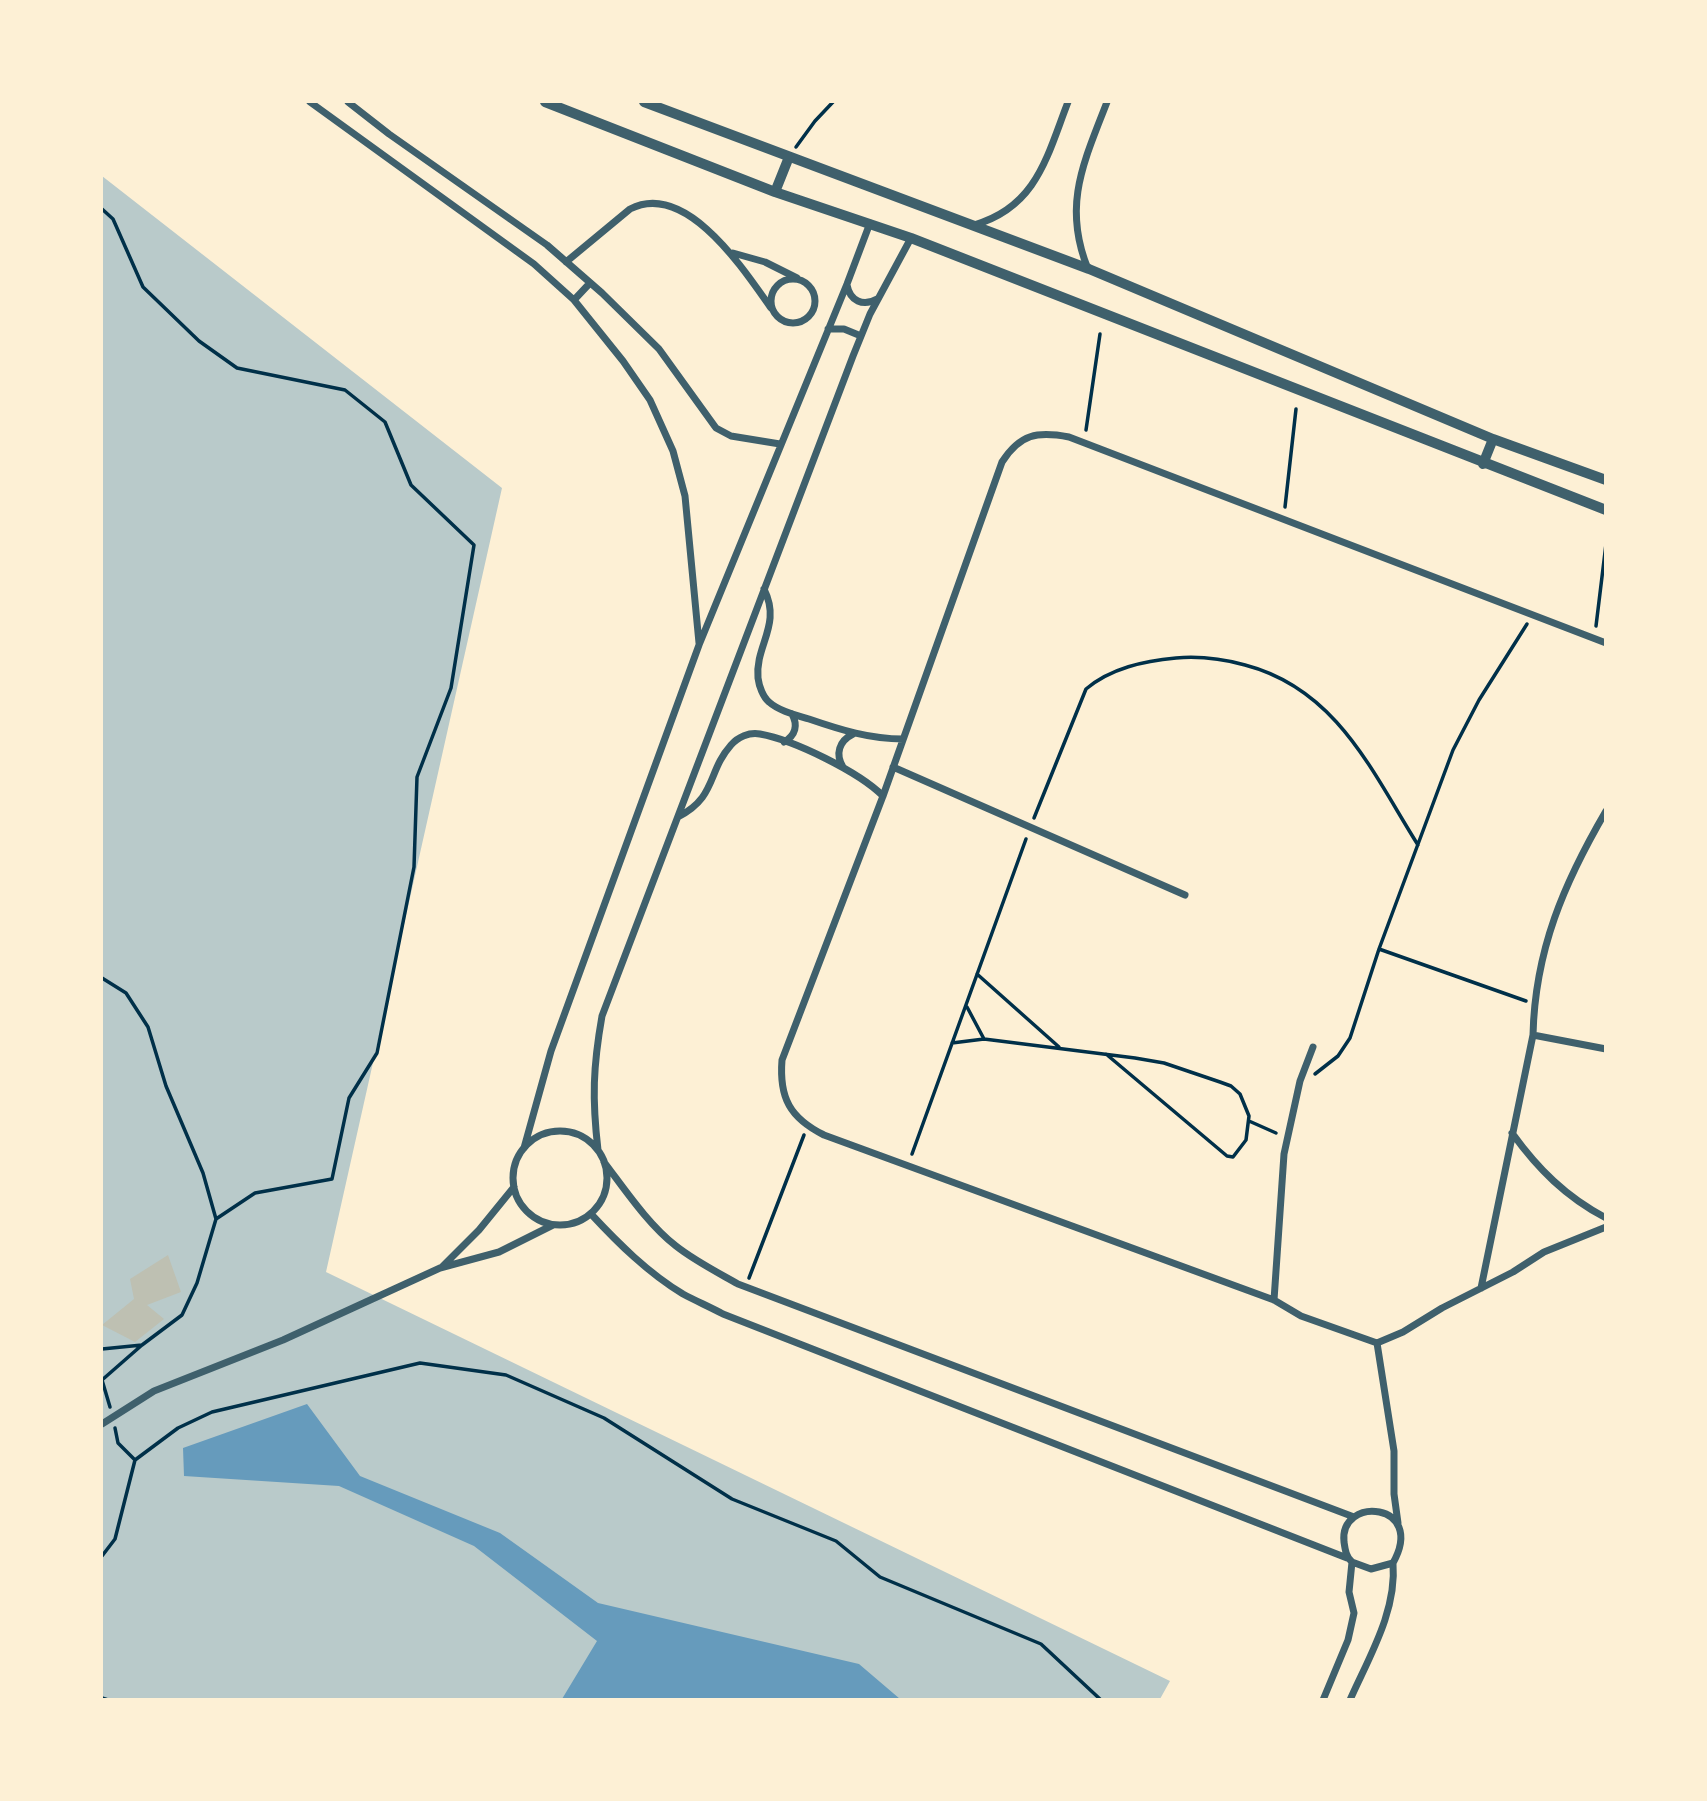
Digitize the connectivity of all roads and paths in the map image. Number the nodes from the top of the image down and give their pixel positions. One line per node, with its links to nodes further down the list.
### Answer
1 (310, 102): 21 (street)
2 (348, 102): 15 (street)
3 (545, 102): 9 (street)
4 (644, 102): 8 (street)
5 (833, 102): 8 (path)
6 (1068, 102): 12 (street)
7 (1107, 102): 16 (street)
8 (789, 158): 9 (street); 12 (street)
9 (775, 192): 11 (street)
10 (102, 209): 76 (path)
11 (870, 223): 13 (street); 19 (street)
12 (972, 226): 16 (street)
13 (911, 238): 20 (street); 30 (street)
14 (733, 253): 15 (street); 17 (street); 22 (street)
15 (566, 262): 18 (street)
16 (1088, 270): 27 (street)
17 (797, 278): 22 (street); 22 (street)
18 (590, 283): 21 (street); 29 (street)
19 (847, 284): 20 (street); 23 (street)
20 (877, 299): 25 (street)
21 (575, 300): 39 (street)
22 (771, 308)
23 (828, 329): 25 (street); 29 (street)
24 (1100, 334): 28 (path)
25 (861, 336): 35 (street)
26 (1296, 409): 33 (path)
27 (1493, 439): 30 (street); 31 (street)
28 (1084, 442): 33 (street); 42 (street)
29 (780, 444): 39 (street)
30 (1483, 464): 32 (street)
31 (1605, 480)
32 (1605, 510)
33 (1283, 519): 36 (street)
34 (1605, 544): 37 (path)
35 (764, 589): 40 (street); 48 (street)
36 (1532, 615): 37 (street); 50 (path)
37 (1594, 639): 38 (street)
38 (1605, 643)
39 (699, 645): 69 (street)
40 (792, 714): 41 (street); 43 (street)
41 (853, 734): 42 (street); 44 (street)
42 (904, 739): 45 (street)
43 (784, 742): 44 (street); 48 (street)
44 (843, 767): 46 (street)
45 (893, 767): 46 (street); 49 (street)
46 (883, 796): 66 (street)
47 (1605, 811): 55 (street)
48 (677, 817): 70 (street)
49 (1030, 827): 50 (path); 51 (street); 53 (path)
50 (1418, 845): 52 (path)
51 (1185, 895)
52 (1379, 948): 55 (path); 64 (path)
53 (977, 974): 56 (path); 61 (path)
54 (102, 978): 76 (path)
55 (1534, 1004): 57 (street)
56 (966, 1006): 58 (path); 59 (path)
57 (1533, 1035): 62 (street); 67 (street)
58 (984, 1039): 59 (path); 61 (path)
59 (952, 1044): 72 (path)
60 (1312, 1047): 64 (street)
61 (1060, 1048): 63 (path)
62 (1605, 1049)
63 (1106, 1054): 65 (path); 65 (path)
64 (1300, 1081): 68 (street)
65 (1249, 1121): 68 (path)
66 (807, 1127): 72 (street); 80 (path)
67 (1512, 1133): 75 (street); 81 (street)
68 (1287, 1138): 82 (street)
69 (524, 1148): 70 (street); 73 (street)
70 (598, 1150): 71 (street)
71 (604, 1162): 74 (street); 80 (street)
72 (908, 1166): 82 (street)
73 (514, 1187): 77 (street); 79 (street)
74 (591, 1214): 77 (street); 91 (street)
75 (1605, 1218)
76 (216, 1220): 84 (path)
77 (553, 1225): 79 (street)
78 (1605, 1227): 81 (street)
79 (440, 1268): 87 (street)
80 (746, 1287): 88 (street)
81 (1481, 1288): 83 (street)
82 (1274, 1300): 83 (street)
83 (1377, 1343): 89 (street)
84 (142, 1345): 85 (path); 86 (path)
85 (102, 1349)
86 (102, 1380)
87 (102, 1424)
88 (1354, 1517): 89 (street); 91 (street)
89 (1398, 1524): 92 (street)
90 (102, 1556): 95 (path)
91 (1349, 1560): 92 (street); 96 (street)
92 (1393, 1563): 97 (street)
93 (102, 1698): 94 (path)
94 (108, 1699)
95 (1101, 1699)
96 (1322, 1699)
97 (1350, 1699)

